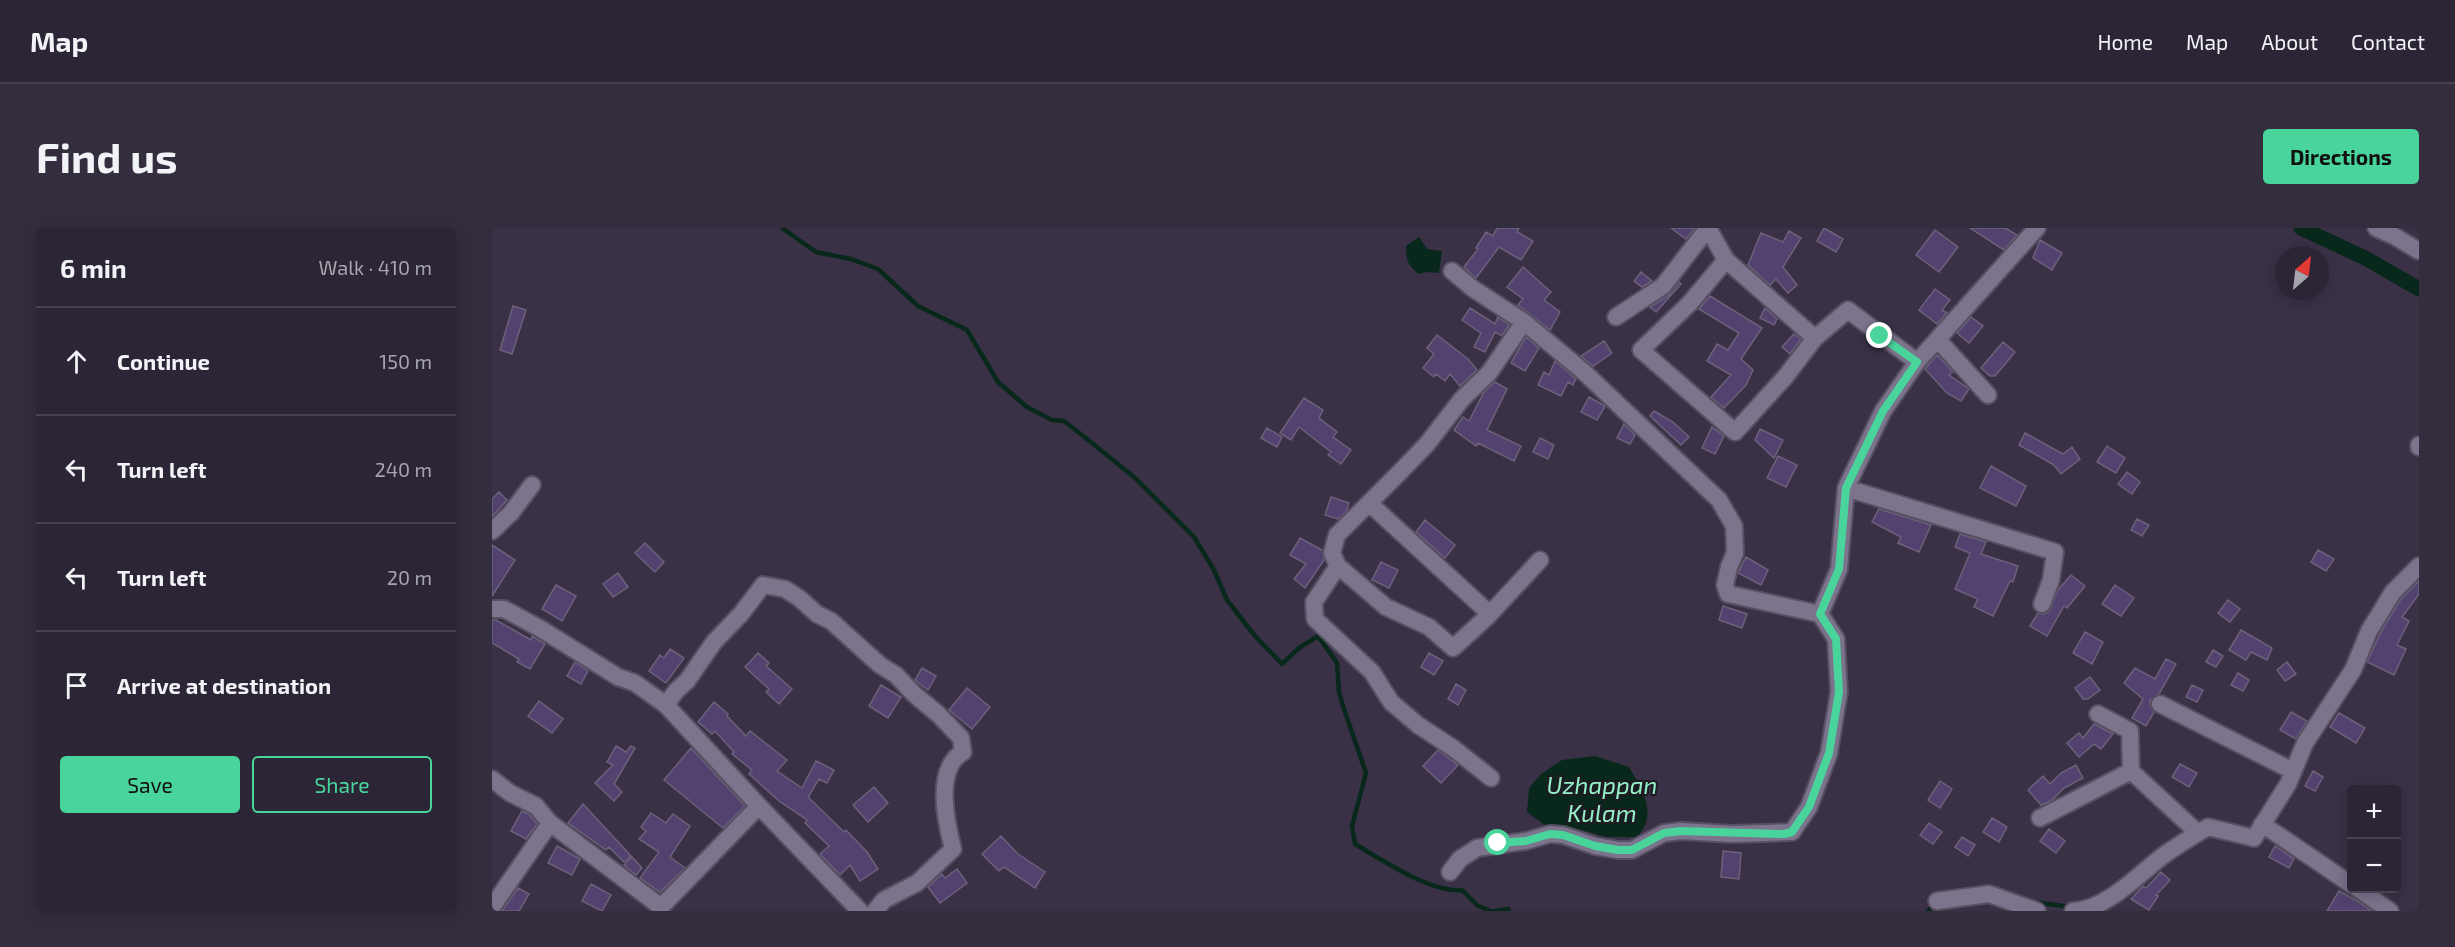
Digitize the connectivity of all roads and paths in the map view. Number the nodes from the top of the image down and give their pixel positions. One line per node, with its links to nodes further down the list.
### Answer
1 (1708, 228): 5 (street); 7 (street)
2 (2037, 228): 10 (street)
3 (2376, 228): 4 (street)
4 (2419, 251)
5 (1726, 260): 9 (street); 9 (street)
6 (1452, 271): 8 (street)
7 (1616, 317)
8 (1524, 322): 15 (street); 23 (street)
9 (1815, 338): 11 (street)
10 (1938, 340): 11 (street); 12 (street)
11 (1917, 362): 14 (street)
12 (1988, 395)
13 (532, 484): 16 (street)
14 (1846, 488): 20 (street); 23 (street)
15 (1369, 503): 18 (street); 22 (street)
16 (492, 531)
17 (1540, 560): 22 (street)
18 (1338, 566): 22 (street); 29 (street)
19 (2419, 566): 28 (street)
20 (2042, 604)
21 (492, 609): 25 (street)
22 (1490, 614)
23 (1820, 614): 36 (street)
24 (2160, 704): 28 (street)
25 (666, 705): 31 (street); 42 (street)
26 (2098, 714): 27 (street)
27 (2131, 771): 32 (street); 35 (street)
28 (2293, 771): 34 (street)
29 (1491, 778)
30 (492, 779): 33 (street)
31 (759, 806): 33 (street); 41 (street)
32 (2040, 818)
33 (550, 823): 40 (street)
34 (2262, 824): 35 (street); 37 (street)
35 (2198, 833): 44 (street)
36 (1450, 872)
37 (2347, 882)
38 (2364, 893): 45 (street)
39 (1937, 902): 43 (street)
40 (492, 907)
41 (861, 911)
42 (876, 911)
43 (2037, 911)
44 (2073, 911)
45 (2390, 911)

